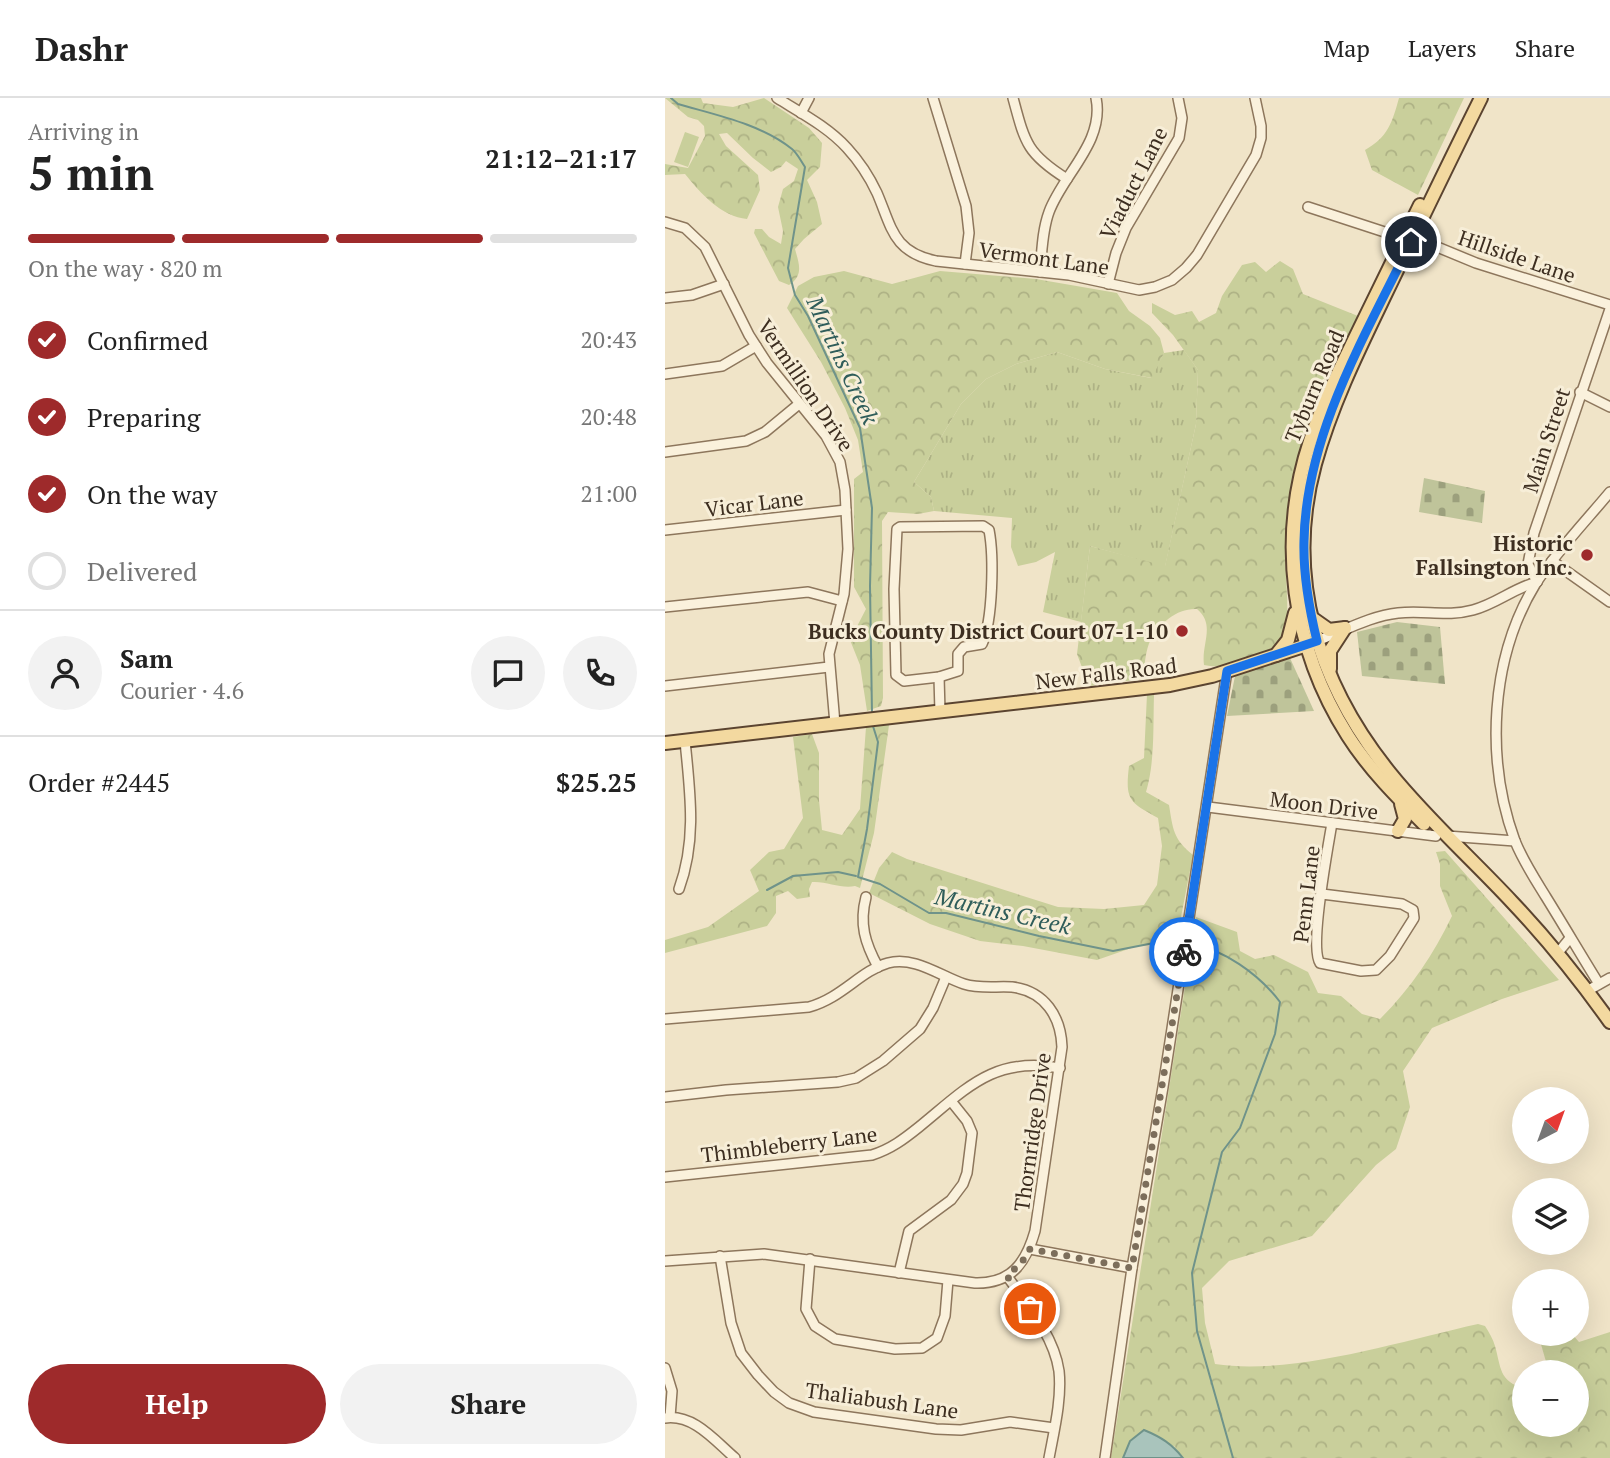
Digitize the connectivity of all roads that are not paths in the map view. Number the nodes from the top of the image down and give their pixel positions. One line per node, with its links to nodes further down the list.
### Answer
1 (777, 98): 10 (street, Vermont Lane)
2 (809, 98): 10 (street)
3 (933, 98): 15 (street)
4 (1013, 98): 11 (street)
5 (1096, 98): 11 (street)
6 (1178, 98): 18 (street, Viaduct Lane)
7 (1255, 98): 18 (street, Vermont Lane)
8 (1471, 98): 14 (main road, Tyburn Road)
9 (1481, 98): 14 (main road, Tyburn Road)
10 (801, 113): 15 (street, Vermont Lane)
11 (1067, 179): 16 (street)
12 (1308, 207): 14 (street, Hillside Lane)
13 (665, 222): 17 (street, Vermillion Drive)
14 (1408, 238): 20 (street, Hillside Lane); 34 (main road, Tyburn Road); 36 (main road, Tyburn Road)
15 (965, 264): 16 (street, Vermont Lane)
16 (1040, 272): 18 (street, Vermont Lane)
17 (723, 284): 19 (street); 21 (street, Vermillion Drive)
18 (1108, 284)
19 (665, 298)
20 (1610, 307): 23 (street, Main Street)
21 (756, 346): 22 (street); 24 (street, Vermillion Drive)
22 (665, 374)
23 (1580, 392): 25 (street); 31 (street, Main Street)
24 (799, 404): 26 (street); 28 (street, Vermillion Drive)
25 (1610, 407)
26 (665, 452)
27 (1610, 492): 30 (street)
28 (846, 510): 29 (street, Vicar Lane); 32 (street, Vermillion Drive)
29 (665, 530)
30 (1552, 561): 31 (street); 33 (street)
31 (1537, 582): 37 (street, New Falls Road); 54 (street)
32 (842, 601): 35 (street); 40 (street, Vermillion Drive)
33 (1610, 602)
34 (1296, 603): 38 (main road, Tyburn Road); 39 (main road)
35 (665, 607)
36 (1311, 618): 37 (main road); 38 (main road, Tyburn Road)
37 (1345, 628): 38 (street, New Falls Road); 44 (main road)
38 (1312, 644): 39 (main road, New Falls Road); 44 (main road, Tyburn Road); 49 (main road, Tyburn Road)
39 (1276, 655): 41 (main road, New Falls Road)
40 (829, 667): 43 (street); 46 (street, Vermillion Drive)
41 (1227, 671): 45 (main road, New Falls Road); 50 (street)
42 (939, 677): 42 (street); 45 (street)
43 (665, 686)
44 (1334, 686): 53 (main road, Tyburn Road)
45 (940, 712): 46 (main road, New Falls Road)
46 (835, 724): 47 (main road, New Falls Road)
47 (685, 741): 48 (main road, New Falls Road); 55 (street)
48 (665, 743)
49 (1400, 800): 52 (main road); 53 (main road, Tyburn Road)
50 (1207, 807): 51 (street, Moon Drive); 74 (street)
51 (1332, 823): 52 (street, Moon Drive); 56 (street, Penn Lane)
52 (1398, 831): 53 (street, Moon Drive)
53 (1441, 836): 54 (street, Moon Drive); 59 (main road, Tyburn Road)
54 (1515, 841): 58 (street)
55 (679, 889)
56 (1322, 894): 56 (street, Penn Lane)
57 (866, 897): 60 (street)
58 (1570, 938): 59 (street); 63 (street)
59 (1557, 954): 63 (main road, Tyburn Road)
60 (878, 967): 61 (street, Thornridge Drive); 64 (street, Thornridge Drive)
61 (946, 977): 66 (street, Thornridge Drive); 67 (street)
62 (1610, 978): 63 (street)
63 (1593, 987): 65 (main road, Tyburn Road)
64 (665, 1019)
65 (1610, 1022)
66 (1060, 1068): 68 (street, Thimbleberry Lane); 70 (street, Thornridge Drive)
67 (665, 1097)
68 (951, 1101): 69 (street, Thimbleberry Lane); 75 (street)
69 (665, 1177)
70 (1030, 1249): 74 (street); 76 (street, Thornridge Drive)
71 (720, 1256): 72 (street); 73 (street); 80 (street, Thaliabush Lane)
72 (810, 1259): 75 (street); 77 (street)
73 (665, 1261)
74 (1132, 1268): 83 (street)
75 (899, 1273): 77 (street)
76 (1007, 1276): 77 (street); 80 (street)
77 (948, 1280)
78 (665, 1368): 79 (street)
79 (668, 1417): 81 (street)
80 (1054, 1428): 82 (street)
81 (735, 1458)
82 (1049, 1458)
83 (1105, 1458)

